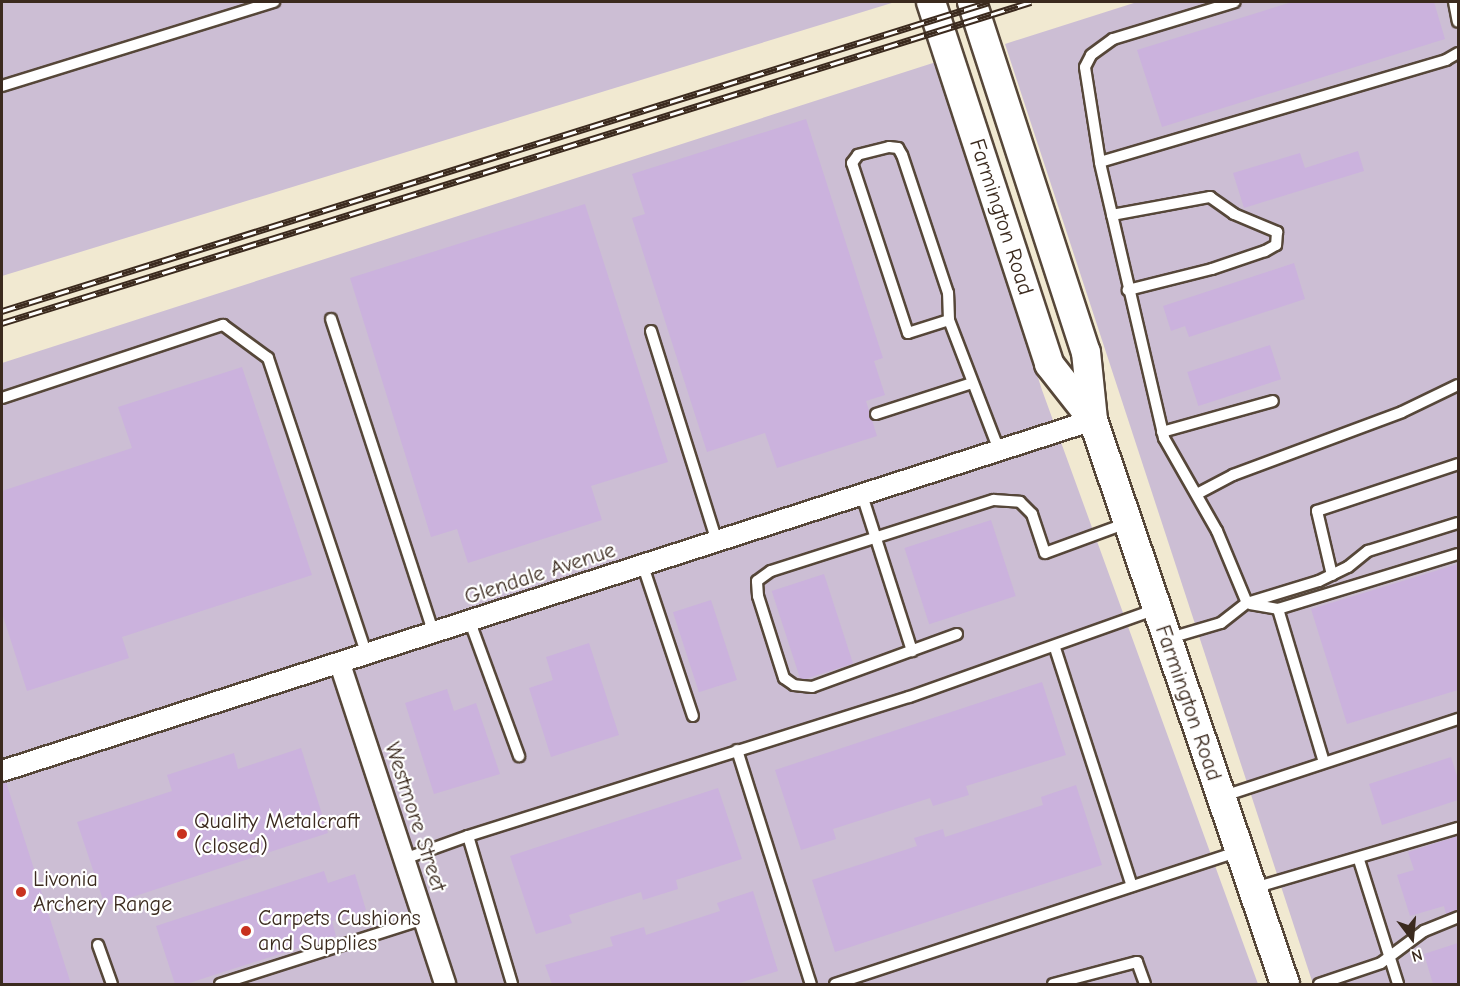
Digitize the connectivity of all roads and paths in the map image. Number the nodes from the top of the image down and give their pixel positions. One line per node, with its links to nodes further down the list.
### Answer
1 (274, 2): 8 (lane)
2 (931, 2): 20 (main road, Farmington Road)
3 (972, 2): 20 (main road, Farmington Road)
4 (1235, 2): 9 (lane)
5 (1454, 2): 6 (lane)
6 (1458, 22)
7 (1458, 53): 9 (lane)
8 (2, 86)
9 (1100, 162): 10 (lane)
10 (1112, 215): 11 (lane); 11 (lane)
11 (1128, 290): 21 (lane)
12 (331, 319): 37 (lane)
13 (949, 320): 13 (lane); 15 (lane)
14 (651, 331): 29 (lane)
15 (972, 383): 19 (lane); 22 (lane)
16 (1458, 385): 24 (lane)
17 (2, 398): 42 (lane)
18 (1273, 401): 21 (lane)
19 (876, 414)
20 (1093, 420): 22 (street, Glendale Avenue); 27 (main road, Farmington Road)
21 (1162, 432): 24 (lane)
22 (999, 450): 25 (street, Glendale Avenue)
23 (1458, 464): 32 (lane)
24 (1197, 494): 33 (lane)
25 (862, 495): 28 (lane); 29 (street, Glendale Avenue)
26 (1458, 522): 32 (lane)
27 (1128, 523): 28 (lane); 34 (main road, Farmington Road)
28 (874, 538): 41 (lane); 41 (lane)
29 (717, 542): 31 (street, Glendale Avenue)
30 (1458, 554): 35 (lane)
31 (643, 566): 36 (street, Glendale Avenue); 44 (lane)
32 (1332, 575): 33 (lane)
33 (1247, 603): 35 (lane); 39 (lane)
34 (1156, 609): 39 (main road, Farmington Road); 40 (lane)
35 (1278, 609): 48 (lane)
36 (470, 622): 37 (street, Glendale Avenue); 47 (lane)
37 (434, 634): 42 (street, Glendale Avenue)
38 (957, 634): 41 (lane)
39 (1166, 639): 50 (main road, Farmington Road)
40 (1055, 648): 46 (lane); 56 (lane)
41 (912, 651)
42 (367, 656): 43 (street, Glendale Avenue)
43 (340, 664): 49 (street, Glendale Avenue); 54 (street, Westmore Street)
44 (693, 716)
45 (1458, 719): 48 (lane)
46 (737, 750): 52 (lane); 66 (lane)
47 (519, 756)
48 (1324, 762): 50 (lane)
49 (2, 771)
50 (1221, 797): 53 (main road, Farmington Road)
51 (1458, 828): 55 (lane)
52 (468, 836): 54 (lane); 65 (lane)
53 (1239, 851): 56 (lane); 57 (main road, Farmington Road)
54 (404, 859): 59 (street, Westmore Street)
55 (1359, 860): 57 (lane); 61 (lane)
56 (1132, 886): 67 (lane)
57 (1252, 888): 70 (main road, Farmington Road)
58 (1458, 917): 61 (lane)
59 (423, 919): 63 (lane); 64 (street, Westmore Street)
60 (98, 945): 62 (lane)
61 (1390, 958): 71 (lane); 72 (lane)
62 (111, 984)
63 (220, 984)
64 (445, 984)
65 (512, 984)
66 (811, 984)
67 (835, 984)
68 (1053, 984): 69 (lane)
69 (1145, 984)
70 (1285, 984)
71 (1318, 984)
72 (1398, 984)

